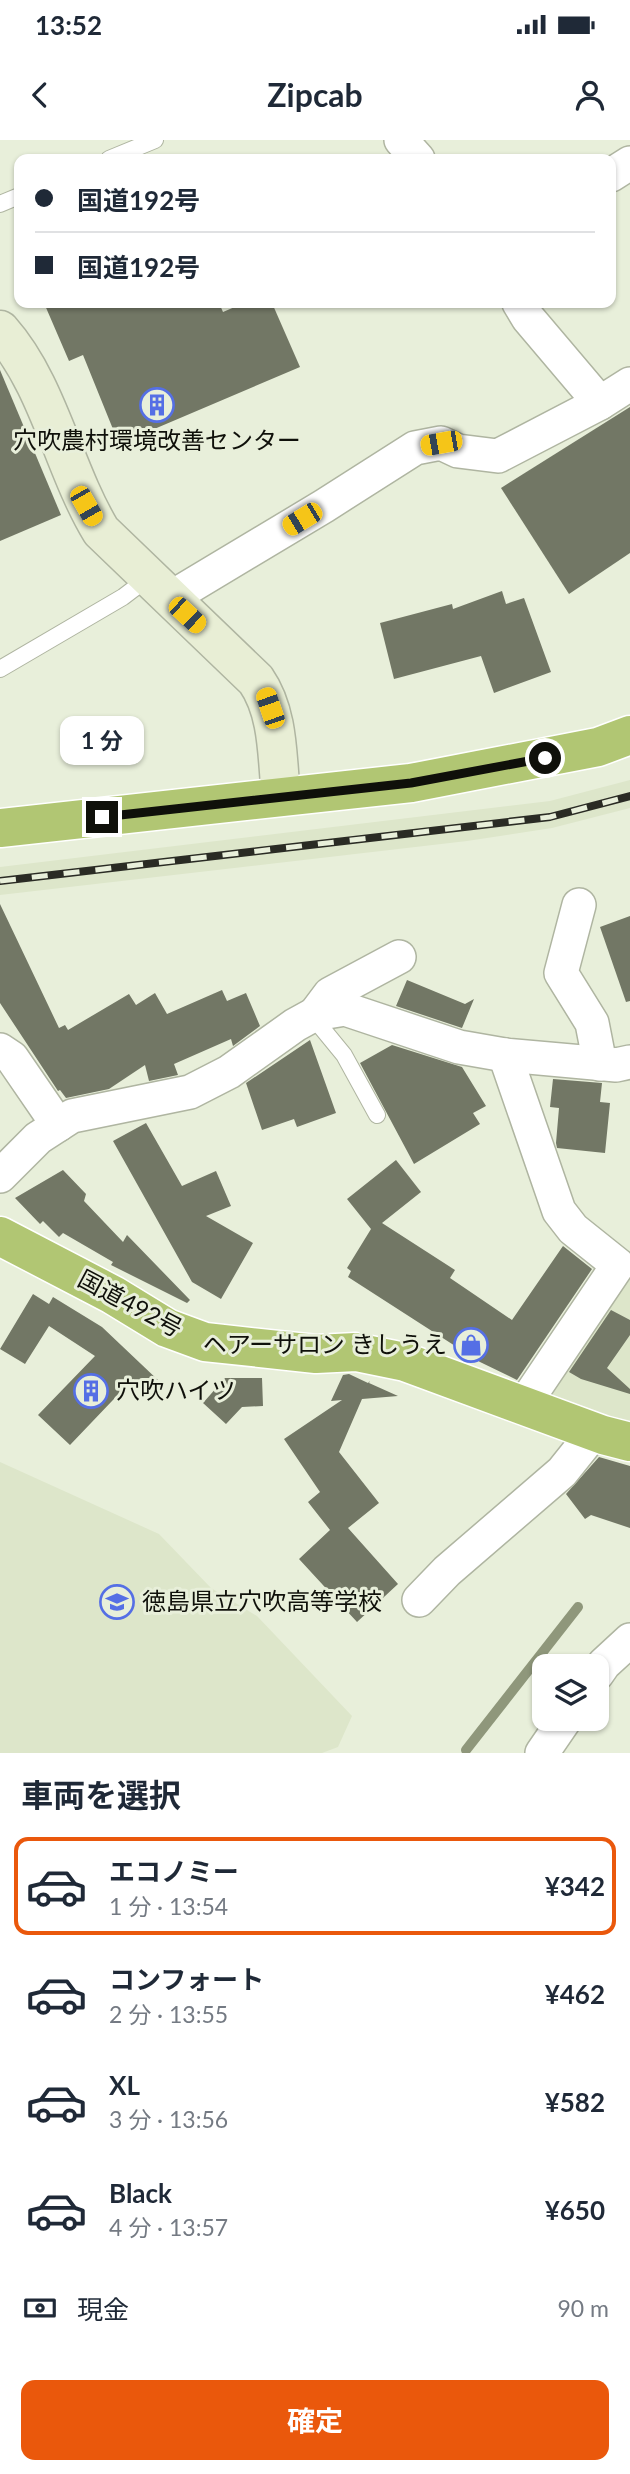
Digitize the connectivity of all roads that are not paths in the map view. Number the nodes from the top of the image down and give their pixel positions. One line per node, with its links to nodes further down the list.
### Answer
1 (155, 140): 3 (lane)
2 (401, 140): 4 (street)
3 (121, 154)
4 (414, 154)
5 (522, 308): 8 (street)
6 (0, 330): 9 (street)
7 (630, 384): 8 (street)
8 (600, 403): 9 (street)
9 (159, 588): 10 (lane); 12 (street)
10 (0, 668)
11 (630, 735): 12 (highway)
12 (281, 796): 13 (highway)
13 (0, 828)
14 (579, 905): 19 (street)
15 (399, 957): 16 (street)
16 (313, 1015): 18 (street); 20 (lane); 21 (street)
17 (0, 1050): 21 (street)
18 (505, 1055): 19 (street); 24 (street)
19 (615, 1063)
20 (377, 1115)
21 (58, 1125): 22 (street)
22 (0, 1176)
23 (0, 1236): 24 (highway, 国道492号)
24 (523, 1406): 25 (highway, 国道492号)
25 (594, 1432): 26 (highway, 国道492号); 27 (street)
26 (630, 1442)
27 (419, 1600)
28 (630, 1640): 29 (street)
29 (609, 1659)
30 (557, 1731): 31 (street)
31 (542, 1753)

